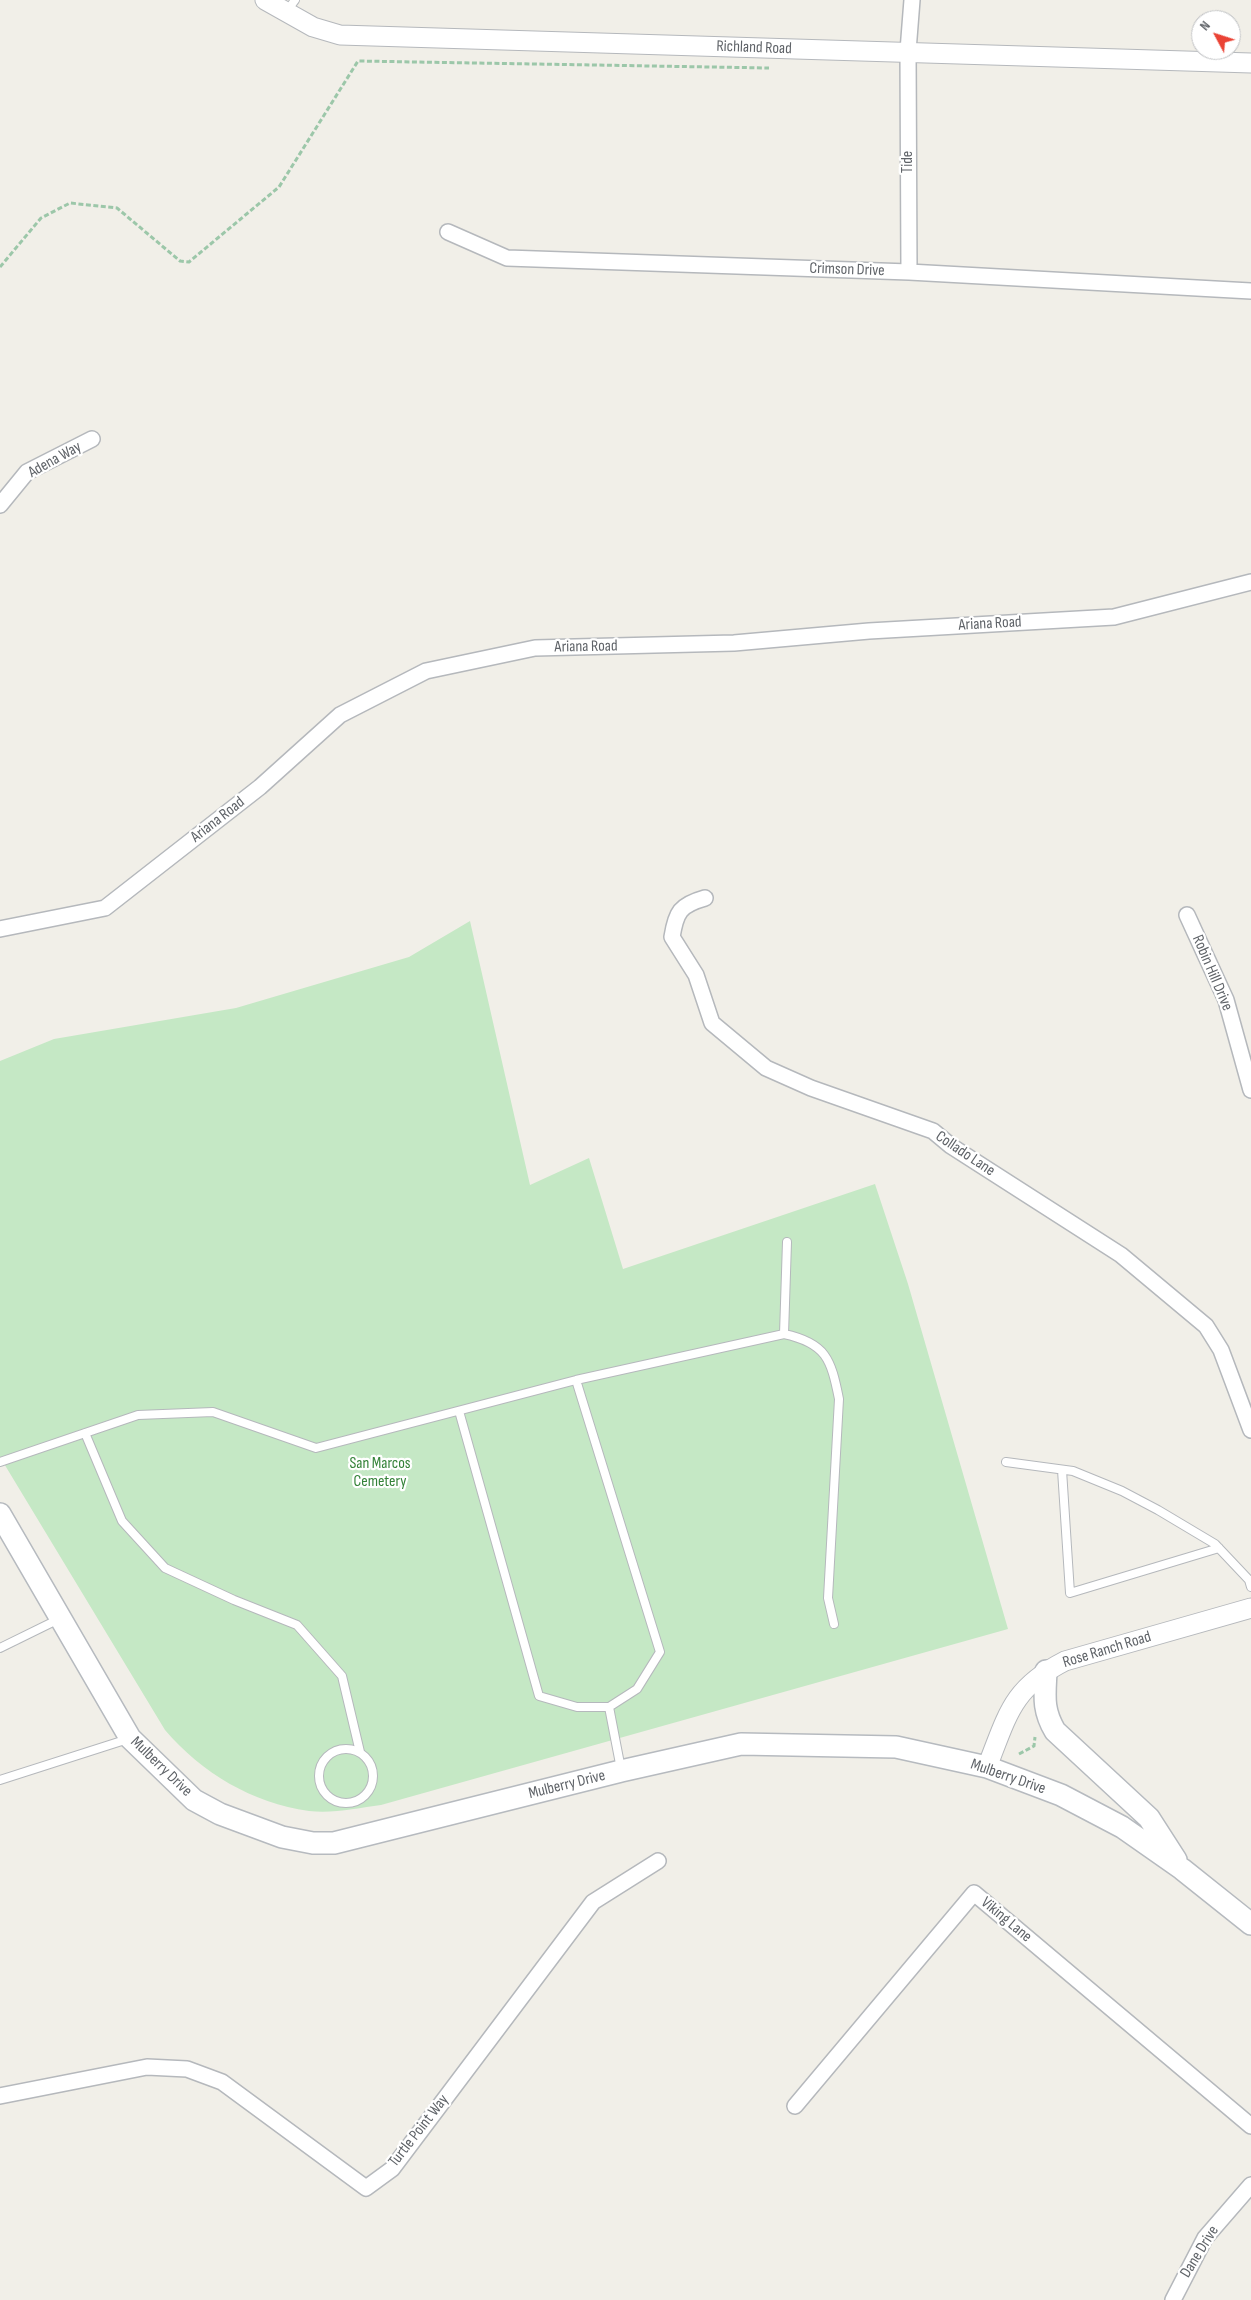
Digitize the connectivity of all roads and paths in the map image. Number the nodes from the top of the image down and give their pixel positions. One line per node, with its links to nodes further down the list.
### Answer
1 (265, 0): 3 (street, Richland Road)
2 (912, 0): 4 (street, Tide)
3 (291, 6): 4 (street, Richland Road)
4 (908, 51): 5 (street, Richland Road); 9 (street, Tide)
5 (1251, 63)
6 (773, 68): 8 (path)
7 (448, 232): 9 (street, Crimson Drive)
8 (0, 267)
9 (909, 272): 10 (street, Crimson Drive)
10 (1251, 290)
11 (92, 439): 12 (street, Adena Way)
12 (0, 506)
13 (1251, 582): 16 (street, Ariana Road)
14 (705, 898): 22 (street, Collado Lane)
15 (1186, 915): 17 (street, Robin Hill Drive)
16 (0, 929)
17 (1251, 1090)
18 (786, 1242): 19 (lane)
19 (784, 1334): 20 (lane); 32 (lane)
20 (576, 1380): 21 (lane); 35 (lane)
21 (459, 1410): 23 (lane); 35 (lane)
22 (1251, 1430)
23 (85, 1433): 24 (lane); 38 (lane)
24 (0, 1462)
25 (1006, 1462): 26 (lane)
26 (1062, 1470): 28 (lane); 28 (lane)
27 (0, 1514): 31 (main road, Mulberry Drive)
28 (1219, 1548): 29 (lane)
29 (1251, 1587)
30 (1251, 1608): 34 (street, Rose Ranch Road)
31 (60, 1619): 33 (lane); 37 (main road, Mulberry Drive)
32 (834, 1624)
33 (0, 1648)
34 (1046, 1670): 40 (street, Rose Ranch Road); 44 (main road)
35 (609, 1707): 41 (lane)
36 (1033, 1730): 39 (path)
37 (130, 1738): 41 (main road, Mulberry Drive); 42 (lane)
38 (360, 1752): 38 (lane)
39 (1019, 1754)
40 (987, 1767): 41 (main road, Mulberry Drive); 44 (main road, Mulberry Drive)
41 (621, 1771)
42 (0, 1780)
43 (658, 1861): 46 (street, Turtle Point Way)
44 (1182, 1869): 45 (main road, Mulberry Drive)
45 (1251, 1924)
46 (0, 2096)
47 (795, 2106): 48 (street, Viking Lane)
48 (1251, 2126)
49 (1251, 2185): 50 (street, Dane Drive)
50 (1173, 2300)

